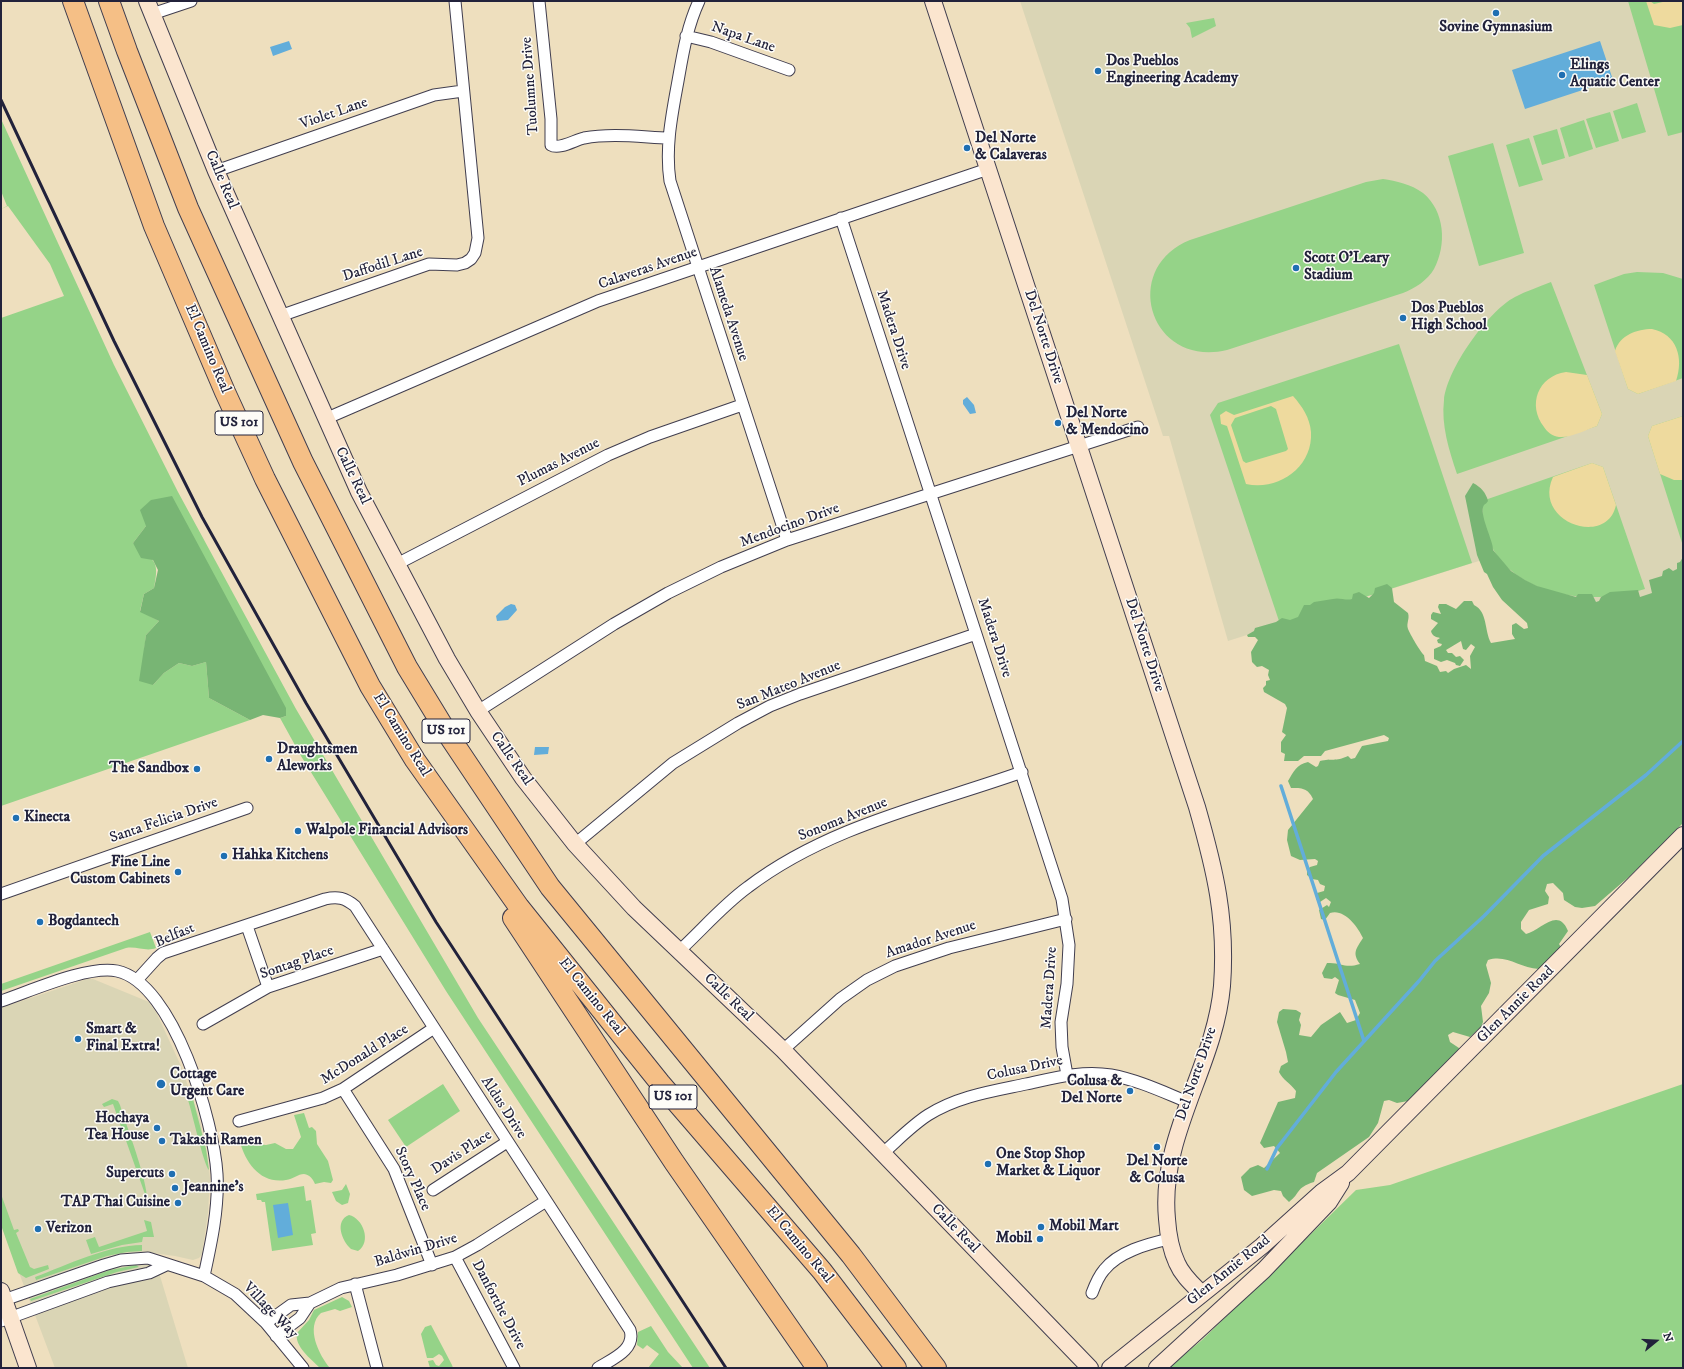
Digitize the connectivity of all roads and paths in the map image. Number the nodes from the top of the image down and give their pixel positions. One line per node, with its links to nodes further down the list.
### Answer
1 (73, 1): 29 (highway, El Camino Real / US 101)
2 (109, 1): 54 (highway, US 101)
3 (191, 1): 8 (street)
4 (455, 1): 11 (street)
5 (539, 1): 12 (street, Tuolumne Drive)
6 (699, 1): 9 (street, Alameda Avenue)
7 (932, 1): 13 (street, Del Norte Drive)
8 (150, 8): 14 (street, Calle Real)
9 (686, 36): 10 (street, Napa Lane); 12 (street, Alameda Avenue)
10 (789, 70)
11 (463, 91): 14 (street, Violet Lane); 17 (street, Daffodil Lane)
12 (669, 138): 16 (street, Alameda Avenue)
13 (988, 169): 15 (street, Calaveras Avenue); 21 (street, Del Norte Drive)
14 (216, 171): 17 (street, Calle Real)
15 (841, 218): 16 (street, Calaveras Avenue); 22 (street, Madera Drive)
16 (697, 268): 18 (street, Alameda Avenue); 19 (street, Calaveras Avenue)
17 (280, 316): 19 (street, Calle Real)
18 (742, 405): 23 (street, Alameda Avenue); 24 (street, Plumas Avenue)
19 (325, 419): 24 (street, Calle Real)
20 (1138, 427): 21 (street, Mendocino Drive)
21 (1078, 446): 22 (street, Mendocino Drive); 46 (street, Del Norte Drive)
22 (930, 494): 23 (street, Mendocino Drive); 25 (street, Madera Drive)
23 (787, 540): 26 (street, Mendocino Drive)
24 (397, 564): 26 (street, Calle Real)
25 (976, 634): 27 (street, Madera Drive); 31 (street, San Mateo Avenue)
26 (478, 711): 31 (street, Calle Real)
27 (1022, 772): 34 (street, Madera Drive); 37 (street, Sonoma Avenue)
28 (247, 808): 32 (street, Santa Felicia Drive)
29 (457, 821): 72 (highway); 73 (highway, El Camino Real / US 101)
30 (1683, 835): 50 (street, Glen Annie Road)
31 (575, 844): 37 (street, Calle Real)
32 (1, 894)
33 (345, 898): 35 (street, Belfast); 36 (street, Aldus Drive)
34 (1066, 919): 43 (street, Amador Avenue); 44 (street, Madera Drive)
35 (247, 926): 38 (street, Belfast); 39 (street)
36 (384, 949): 39 (street, Sontag Place); 42 (street, Aldus Drive)
37 (680, 951): 43 (street, Calle Real)
38 (137, 980): 40 (street); 58 (street)
39 (268, 987): 41 (street, Sontag Place)
40 (1, 1002)
41 (203, 1024)
42 (434, 1028): 45 (street, McDonald Place); 48 (street, Aldus Drive)
43 (783, 1050): 49 (street, Calle Real)
44 (1067, 1075): 46 (street, Colusa Drive); 49 (street, Colusa Drive)
45 (343, 1089): 47 (street, McDonald Place); 57 (street, Story Place)
46 (1188, 1102): 53 (street, Del Norte Drive)
47 (239, 1121)
48 (507, 1142): 51 (street, Davis Place); 52 (street, Aldus Drive)
49 (882, 1154): 76 (street, Calle Real)
50 (1348, 1173): 61 (street, Glen Annie Road); 78 (street, Glen Annie Road)
51 (433, 1190)
52 (546, 1201): 55 (street, Baldwin Drive); 71 (street, Aldus Drive)
53 (1169, 1239): 60 (street); 61 (street, Del Norte Drive)
54 (851, 1255): 74 (highway, US 101); 75 (highway)
55 (455, 1257): 57 (street, Baldwin Drive); 70 (street, Danforthe Drive)
56 (166, 1265): 58 (street, Village Way); 62 (street, Village Way); 64 (street)
57 (432, 1265): 59 (street, Baldwin Drive)
58 (204, 1276): 65 (street, Village Way)
59 (355, 1284): 63 (street, Baldwin Drive); 69 (street)
60 (1092, 1293)
61 (1201, 1293): 77 (street, Glen Annie Road)
62 (2, 1297): 64 (street)
63 (310, 1303): 65 (street, Baldwin Drive); 66 (street, Baldwin Drive)
64 (6, 1319): 67 (street)
65 (266, 1323): 66 (street, Village Way)
66 (276, 1336): 68 (street, Village Way)
67 (28, 1368)
68 (303, 1368)
69 (377, 1368)
70 (514, 1368)
71 (598, 1368)
72 (818, 1368)
73 (896, 1368)
74 (936, 1368)
75 (948, 1368)
76 (1090, 1368)
77 (1110, 1368)
78 (1157, 1368)

